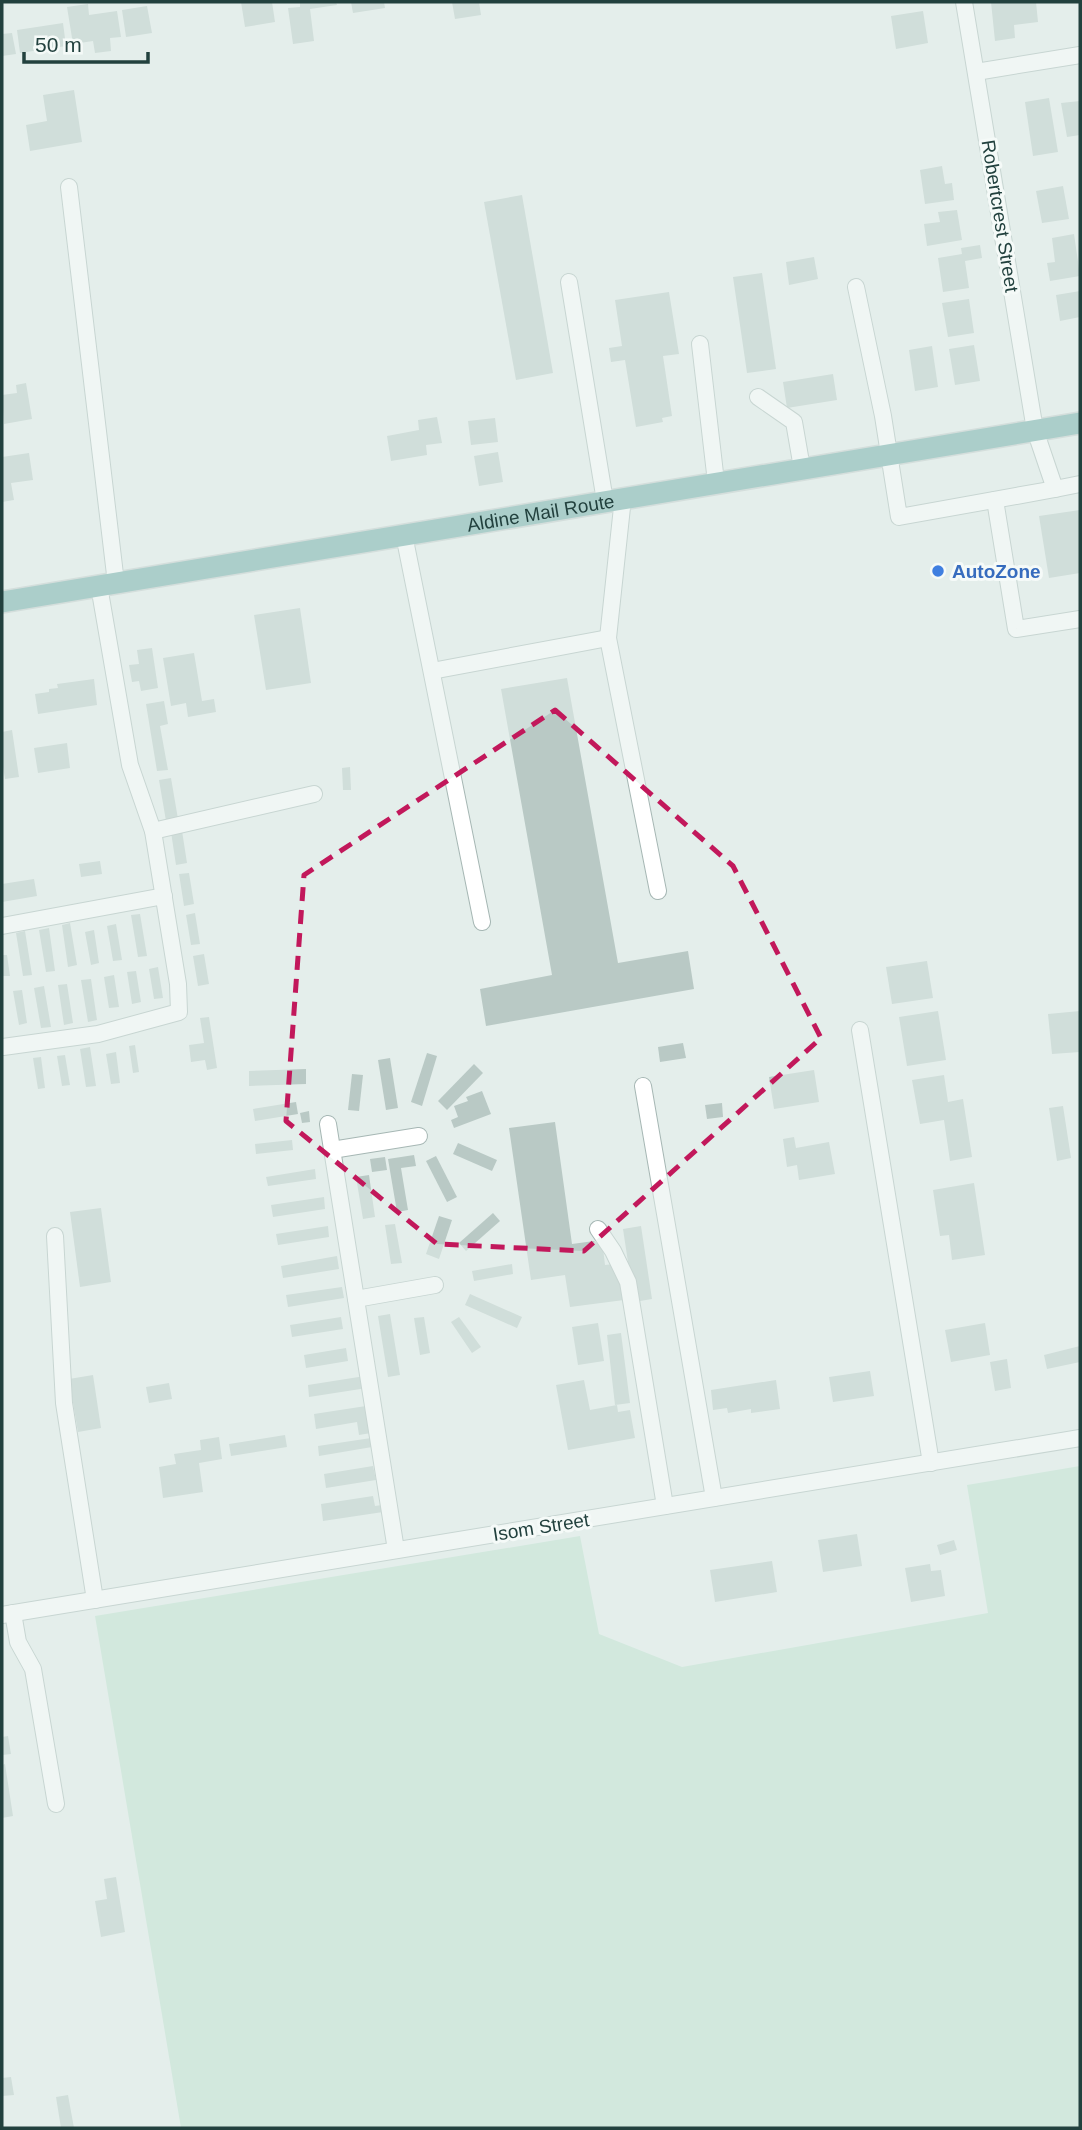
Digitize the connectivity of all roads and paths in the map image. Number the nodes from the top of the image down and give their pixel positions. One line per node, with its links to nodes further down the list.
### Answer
1 (964, 2): 3 (street, Robertcrest Street)
2 (1080, 55): 3 (street)
3 (976, 72): 10 (street, Robertcrest Street)
4 (69, 187): 19 (street)
5 (569, 282): 16 (street)
6 (856, 287): 11 (street)
7 (700, 344): 13 (street)
8 (758, 397): 12 (street)
9 (1080, 423): 10 (main road, Aldine Mail Route)
10 (1035, 430): 11 (main road, Aldine Mail Route); 15 (street, Robertcrest Street)
11 (889, 454): 12 (main road, Aldine Mail Route); 17 (street)
12 (802, 468): 13 (main road, Aldine Mail Route)
13 (716, 482): 16 (main road, Aldine Mail Route)
14 (1080, 484): 15 (street)
15 (1055, 489): 17 (street)
16 (614, 499): 18 (main road, Aldine Mail Route); 22 (street)
17 (995, 500): 21 (street)
18 (404, 534): 19 (main road, Aldine Mail Route); 23 (street)
19 (107, 584): 20 (main road, Aldine Mail Route); 25 (street)
20 (2, 602)
21 (1080, 619)
22 (608, 638): 23 (street); 26 (street)
23 (432, 671): 28 (street)
24 (314, 793): 25 (street)
25 (153, 831): 27 (street)
26 (658, 891)
27 (164, 896): 29 (street); 31 (street)
28 (482, 922)
29 (2, 926)
30 (860, 1030): 41 (street)
31 (3, 1046)
32 (642, 1086): 42 (street)
33 (328, 1124): 35 (street)
34 (419, 1136): 35 (street)
35 (332, 1150): 39 (street)
36 (598, 1229): 43 (street)
37 (55, 1236): 45 (street)
38 (435, 1285): 39 (street)
39 (356, 1299): 44 (street)
40 (1080, 1438): 41 (street, Isom Street)
41 (931, 1463): 42 (street, Isom Street)
42 (714, 1498): 43 (street, Isom Street)
43 (665, 1506): 44 (street, Isom Street)
44 (397, 1550): 45 (street, Isom Street)
45 (95, 1600): 46 (street, Isom Street)
46 (7, 1614): 47 (street)
47 (56, 1804)

